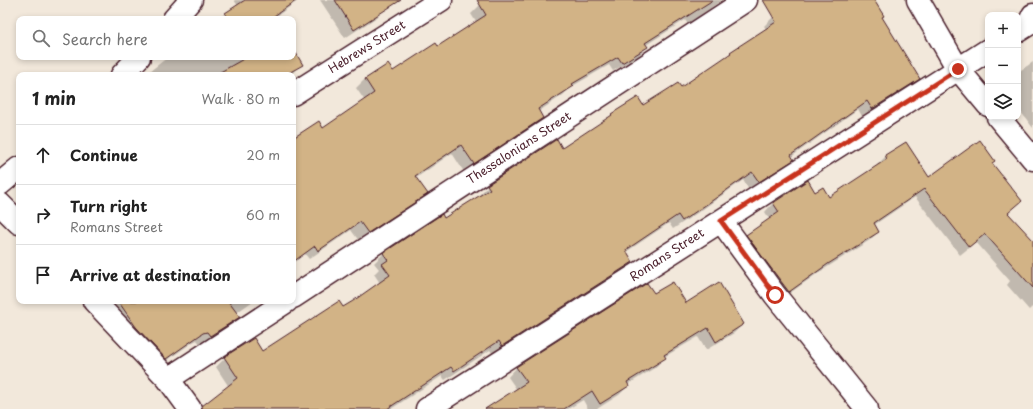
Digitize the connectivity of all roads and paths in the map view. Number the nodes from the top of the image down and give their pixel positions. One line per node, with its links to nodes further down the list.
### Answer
1 (191, 0): 6 (street)
2 (441, 0): 12 (street, Hebrews Street)
3 (746, 0): 21 (street, Thessalonians Street)
4 (918, 0): 10 (street)
5 (1033, 15): 7 (street)
6 (177, 16)
7 (1021, 29)
8 (985, 52): 10 (street, Romans Street)
9 (136, 60): 11 (street)
10 (958, 69): 13 (street); 20 (street, Romans Street)
11 (125, 72)
12 (296, 92)
13 (985, 101)
14 (1000, 120): 15 (street)
15 (1033, 159)
16 (16, 171): 17 (street)
17 (0, 184)
18 (0, 204): 19 (street)
19 (16, 220)
20 (721, 221): 26 (street, Romans Street); 27 (street)
21 (296, 295)
22 (97, 304): 24 (street)
23 (282, 304): 24 (street)
24 (168, 379): 25 (street)
25 (190, 409)
26 (427, 409)
27 (867, 409)

